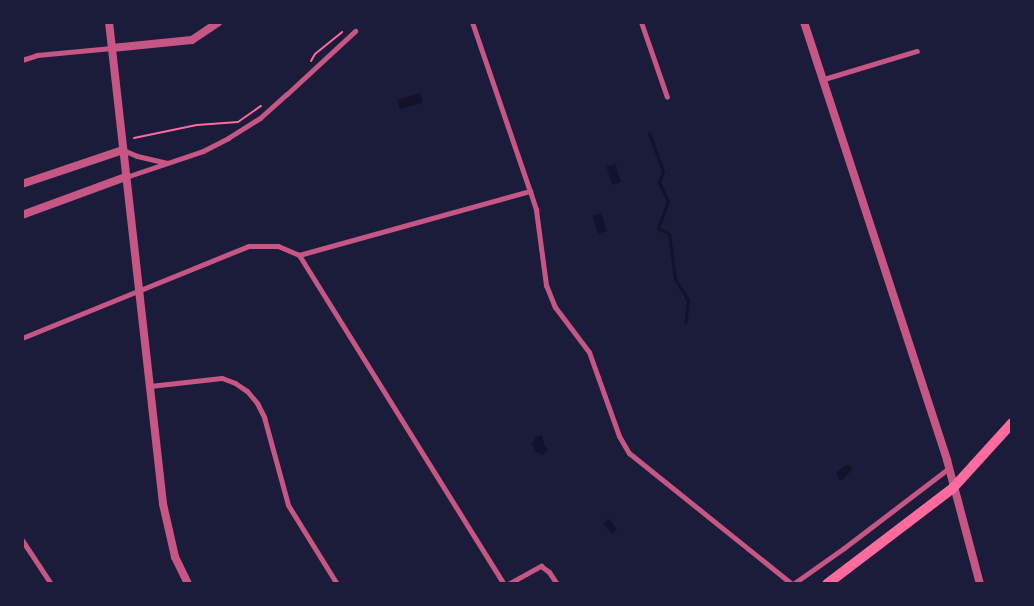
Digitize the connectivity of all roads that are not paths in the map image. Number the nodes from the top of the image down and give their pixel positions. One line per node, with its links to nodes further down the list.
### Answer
1 (109, 22): 7 (street)
2 (219, 22): 7 (street)
3 (472, 22): 16 (street)
4 (641, 22): 11 (street)
5 (804, 22): 10 (street)
6 (355, 31): 13 (street)
7 (112, 48): 9 (street); 12 (street)
8 (917, 51): 10 (street)
9 (22, 60)
10 (824, 78): 23 (street)
11 (667, 97)
12 (123, 150): 13 (street); 14 (street); 15 (street)
13 (167, 163): 14 (street)
14 (126, 177): 17 (street); 19 (street)
15 (22, 184)
16 (530, 191): 18 (street); 32 (street)
17 (22, 215)
18 (299, 255): 19 (street); 29 (street)
19 (139, 291): 20 (street); 21 (street)
20 (22, 338)
21 (150, 386): 27 (street); 28 (street)
22 (1012, 423): 24 (main road)
23 (948, 468): 24 (street); 32 (street)
24 (953, 488): 33 (main road); 34 (street)
25 (22, 540): 26 (street)
26 (50, 584)
27 (188, 584)
28 (337, 584)
29 (504, 584)
30 (508, 584): 31 (street)
31 (557, 584)
32 (792, 584)
33 (827, 584)
34 (980, 584)

